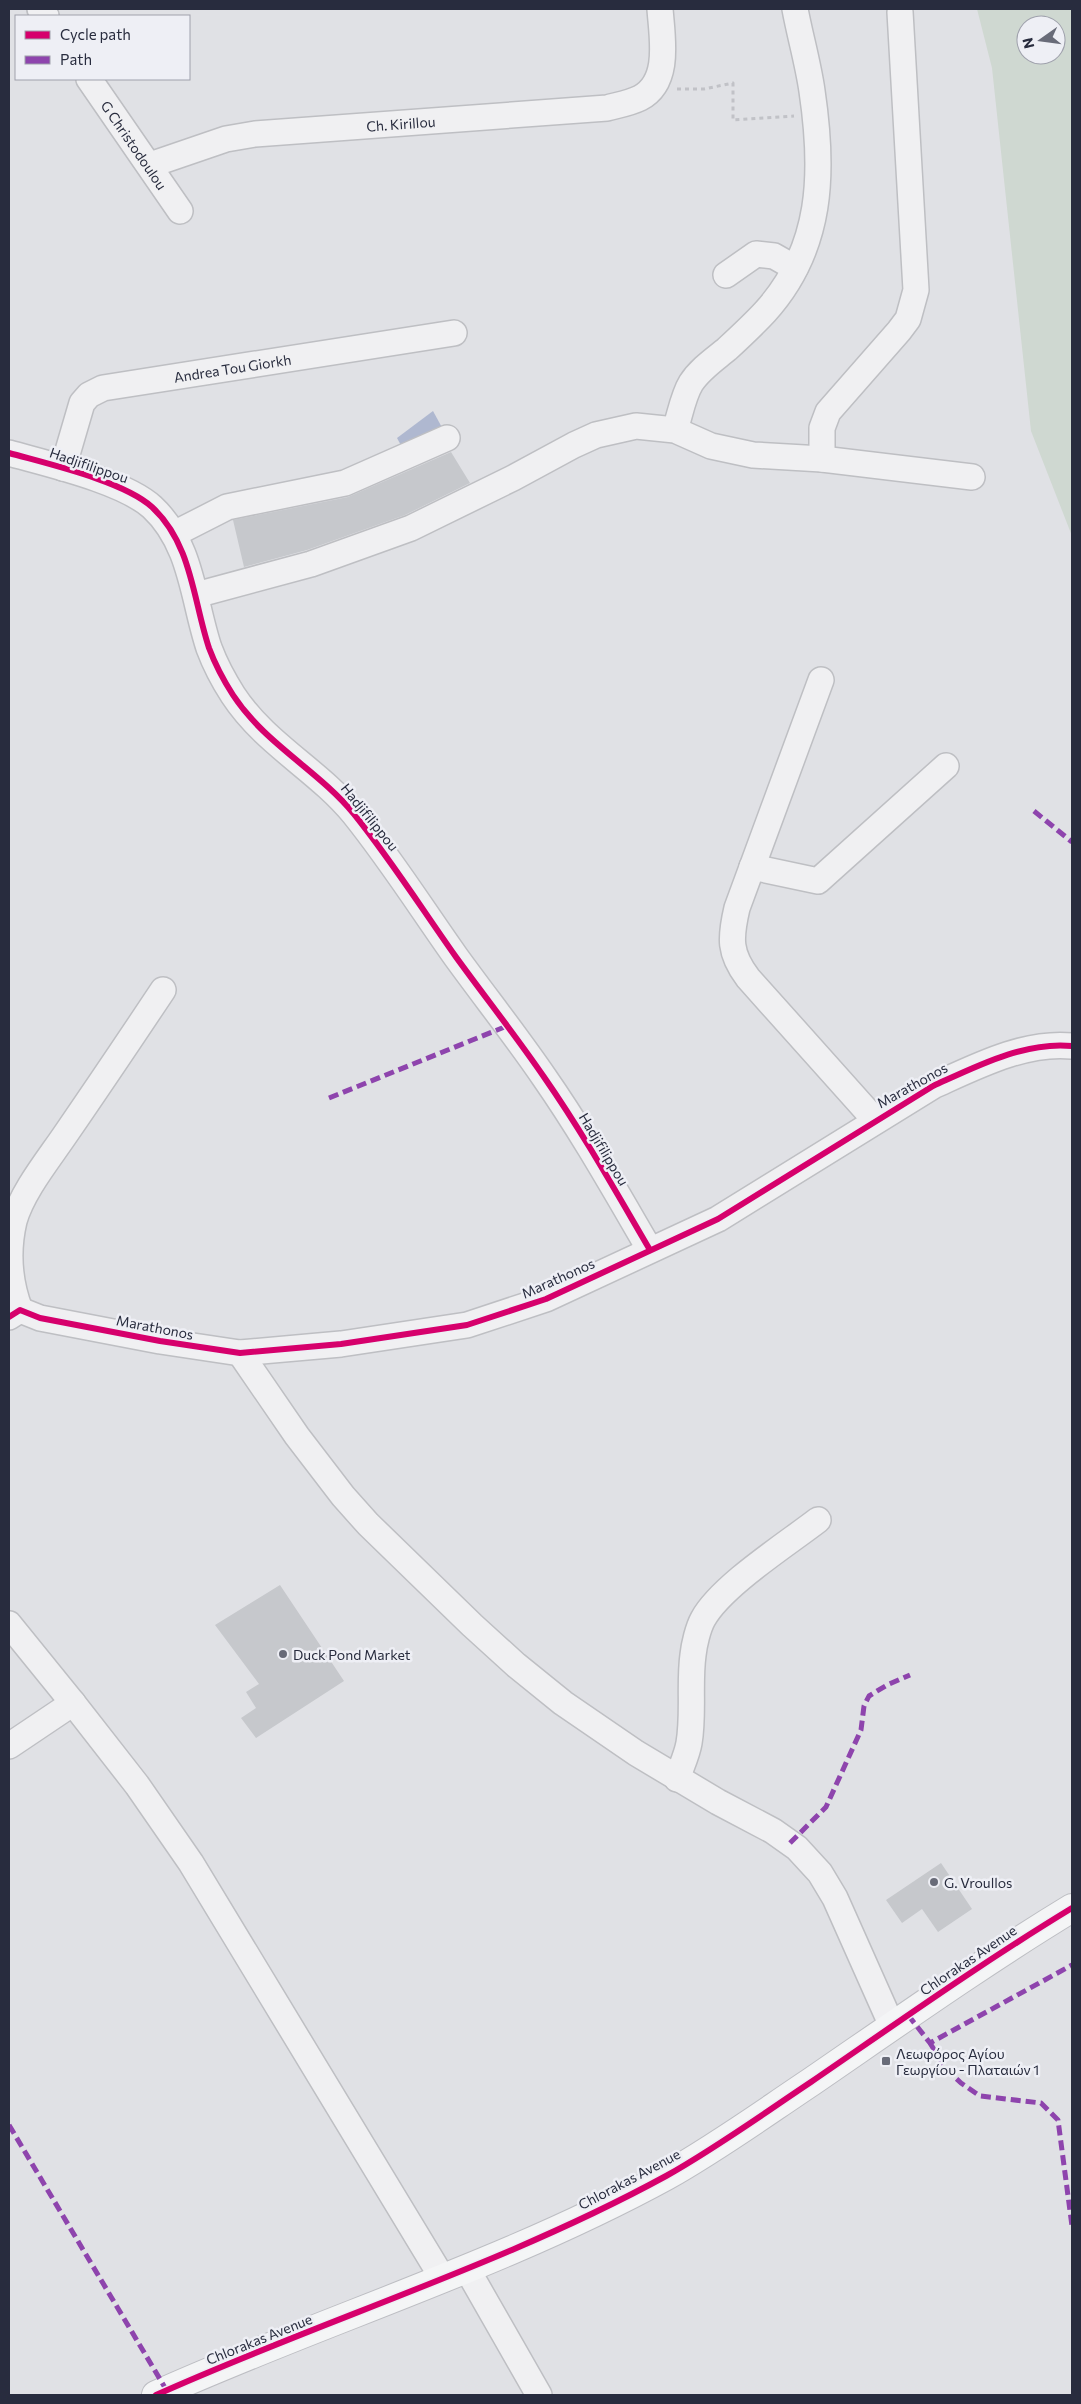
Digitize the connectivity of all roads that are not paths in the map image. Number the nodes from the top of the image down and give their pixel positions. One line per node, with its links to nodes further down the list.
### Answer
1 (660, 9): 5 (street, Ch. Kirillou)
2 (796, 9): 7 (street)
3 (900, 12): 13 (street)
4 (91, 80): 5 (street, G Christodoulou)
5 (150, 165): 6 (street, G Christodoulou)
6 (180, 210)
7 (795, 268): 8 (street); 10 (street)
8 (726, 276)
9 (454, 333): 14 (street, Andrea Tou Giorkh)
10 (675, 430): 13 (street); 17 (street)
11 (447, 438): 16 (street)
12 (9, 453): 14 (street, Hadjifilippou)
13 (822, 459): 15 (street)
14 (64, 468): 16 (street, Hadjifilippou)
15 (972, 477)
16 (174, 534): 17 (street, Hadjifilippou)
17 (196, 594): 25 (street, Hadjifilippou)
18 (821, 680): 20 (street)
19 (946, 766): 20 (street)
20 (752, 867): 23 (street)
21 (163, 990): 24 (street)
22 (1072, 1046): 23 (street, Marathonos)
23 (876, 1120): 25 (street, Marathonos)
24 (12, 1217): 26 (street)
25 (650, 1250): 27 (street, Marathonos)
26 (14, 1314): 27 (street, Marathonos)
27 (240, 1353): 32 (street)
28 (818, 1520): 32 (street)
29 (9, 1624): 30 (street)
30 (73, 1703): 31 (street); 35 (street)
31 (9, 1746)
32 (677, 1779): 34 (street)
33 (1072, 1908): 34 (main road, Chlorakas Avenue)
34 (892, 2026): 35 (main road, Chlorakas Avenue)
35 (455, 2274): 36 (main road, Chlorakas Avenue); 37 (street)
36 (156, 2395)
37 (539, 2395)

